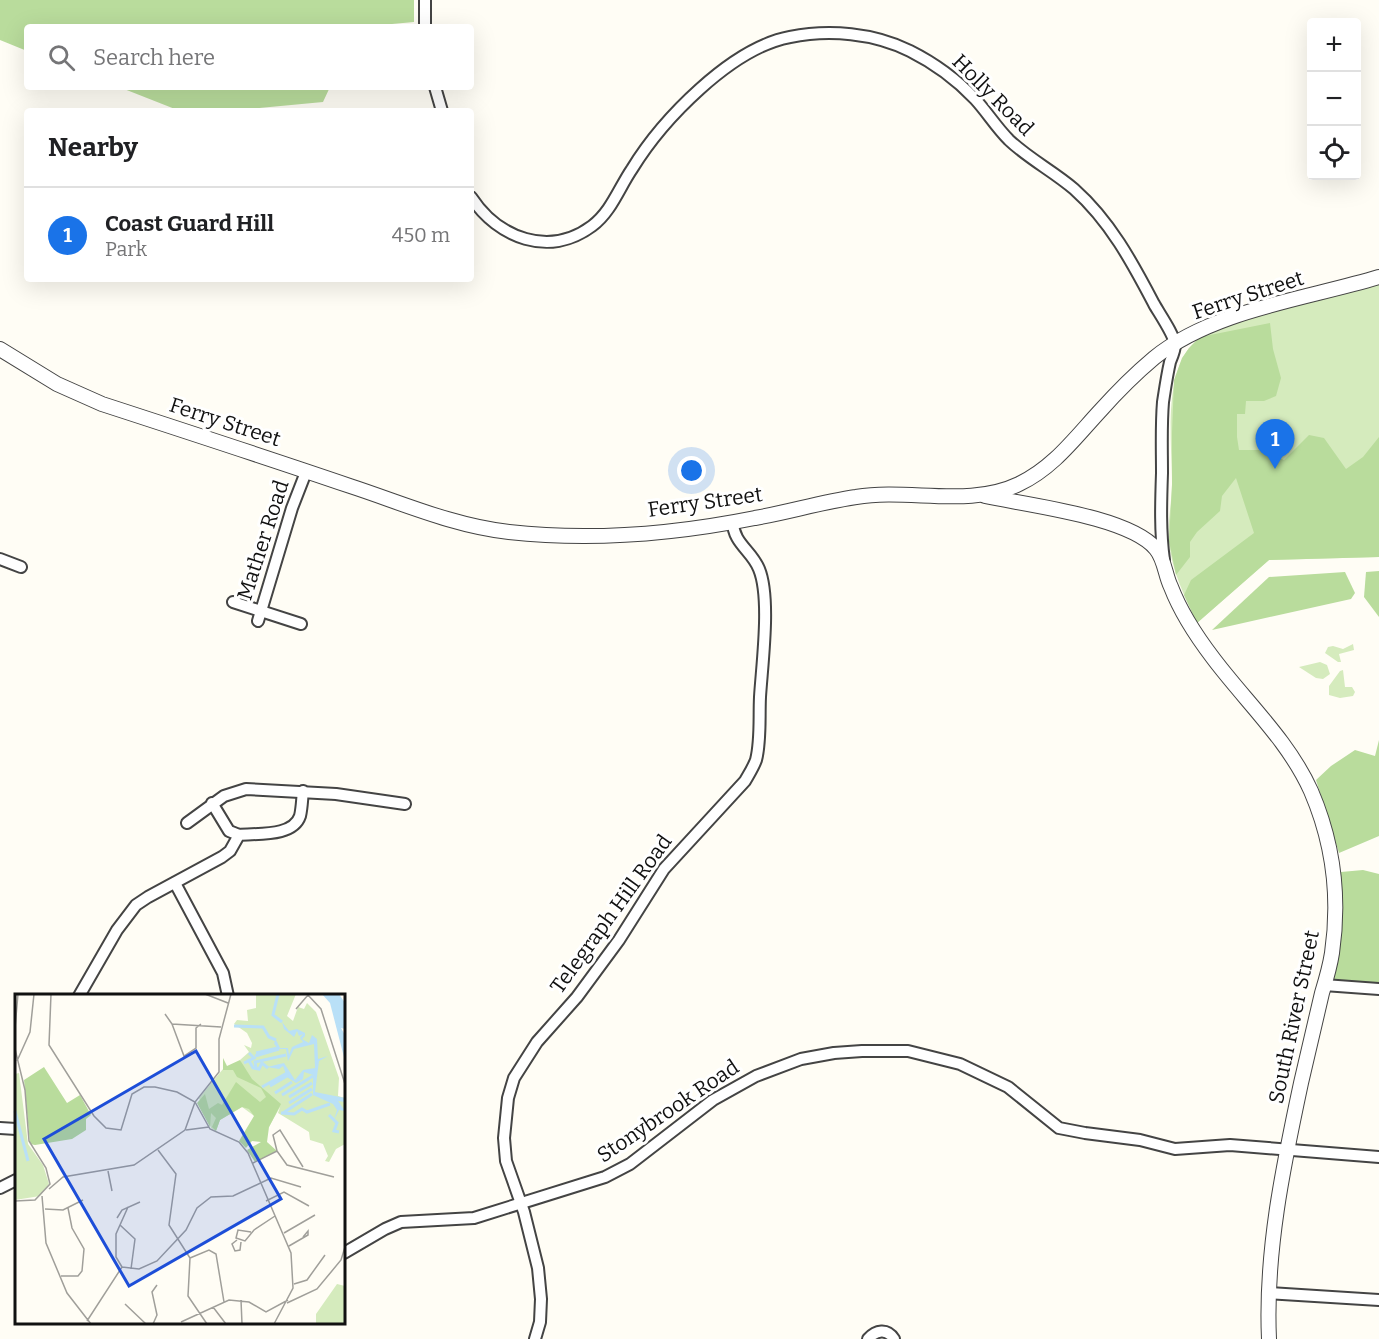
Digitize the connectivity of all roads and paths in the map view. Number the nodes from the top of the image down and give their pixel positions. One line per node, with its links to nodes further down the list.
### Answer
1 (425, 0): 2 (street)
2 (425, 24)
3 (436, 90): 4 (street)
4 (441, 108)
5 (474, 202): 7 (street, Holly Road)
6 (1379, 277): 7 (street, Ferry Street)
7 (1175, 344): 10 (street, Ferry Street); 14 (street, South River Street)
8 (0, 349): 9 (street, Ferry Street)
9 (306, 472): 11 (street, Ferry Street); 16 (street, Mather Road)
10 (978, 495): 11 (street, Ferry Street); 14 (street, South River Street)
11 (733, 522): 34 (street, Telegraph Hill Road)
12 (0, 559): 13 (street)
13 (21, 567)
14 (1166, 569): 24 (street, South River Street)
15 (233, 602): 16 (street)
16 (260, 616): 17 (street)
17 (301, 624)
18 (303, 791): 19 (street); 20 (street); 22 (street)
19 (212, 803): 21 (street); 22 (street)
20 (405, 804)
21 (187, 823)
22 (239, 835): 23 (street)
23 (175, 883): 26 (street); 27 (street)
24 (1324, 985): 25 (street); 30 (street, South River Street)
25 (1379, 990)
26 (80, 994)
27 (228, 994)
28 (0, 1128): 29 (street)
29 (15, 1129)
30 (1288, 1151): 31 (street, Stonybrook Road); 34 (street, Stonybrook Road); 36 (street, South River Street)
31 (1379, 1157)
32 (15, 1180): 33 (street)
33 (0, 1188)
34 (520, 1203): 35 (street, Stonybrook Road); 38 (street, Telegraph Hill Road)
35 (345, 1252)
36 (1268, 1293): 37 (street); 41 (street, South River Street)
37 (1379, 1300)
38 (535, 1339)
39 (868, 1339): 40 (street)
40 (894, 1339)
41 (1269, 1339)

